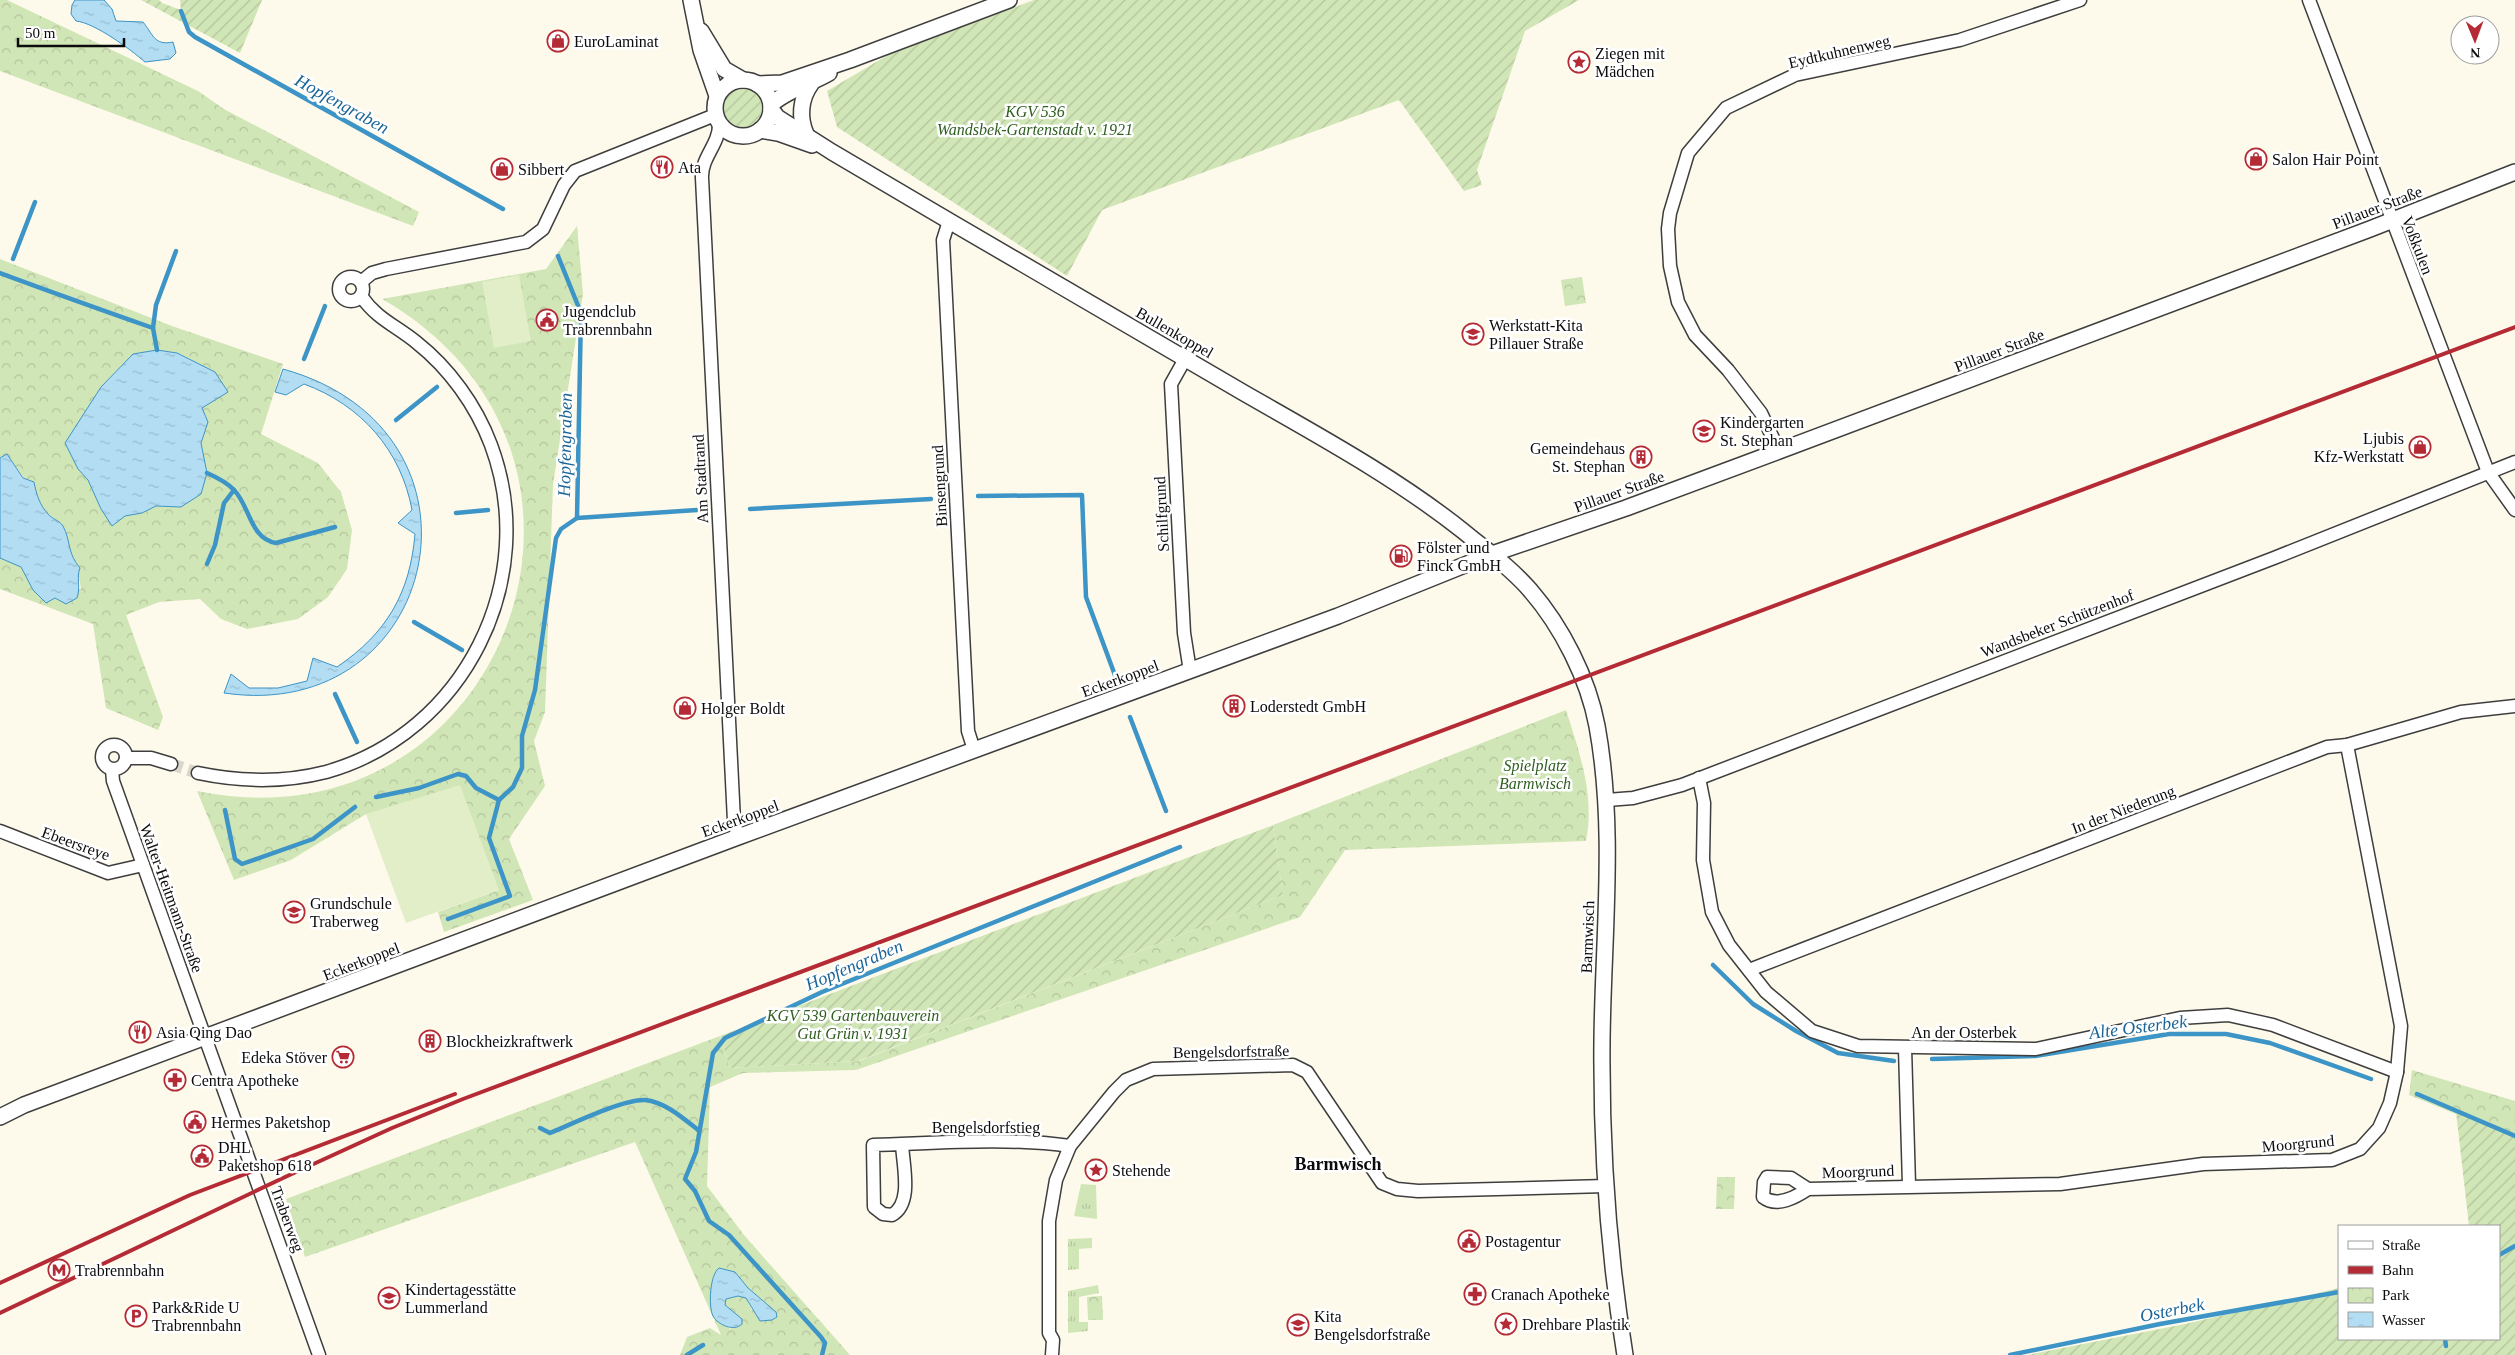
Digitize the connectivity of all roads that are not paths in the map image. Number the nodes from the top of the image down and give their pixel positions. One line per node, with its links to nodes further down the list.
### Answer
1 (691, 0): 5 (street)
2 (1009, 0): 6 (street)
3 (2080, 0): 21 (street, Eydtkuhnenweg)
4 (2309, 0): 17 (street, Voßkulen)
5 (697, 25): 7 (street); 9 (street)
6 (850, 60): 7 (street); 8 (street)
7 (750, 82): 9 (street); 10 (street)
8 (812, 84): 10 (street); 13 (street)
9 (717, 96): 11 (street)
10 (771, 107): 12 (street); 13 (street, Bullenkoppel)
11 (717, 119): 12 (street); 18 (street); 37 (street, Am Stadtrand)
12 (760, 130): 14 (street, Bullenkoppel)
13 (806, 134): 14 (street, Bullenkoppel)
14 (832, 152): 16 (street, Bullenkoppel)
15 (2515, 172): 17 (street, Pillauer Straße)
16 (949, 221): 20 (street, Bullenkoppel); 29 (street, Binsengrund)
17 (2391, 221): 21 (street, Pillauer Straße); 23 (street, Voßkulen)
18 (361, 282): 19 (street); 19 (street)
19 (361, 296): 33 (street)
20 (1185, 358): 25 (street, Bullenkoppel); 26 (street, Schilfgrund)
21 (1779, 451): 25 (street, Pillauer Straße)
22 (2515, 462): 23 (street, Wandsbeker Schützenhof)
23 (2488, 472): 24 (street, Voßkulen); 34 (street, Wandsbeker Schützenhof)
24 (2515, 510)
25 (1492, 554): 26 (street, Eckerkoppel); 35 (street, Barmwisch)
26 (1190, 671): 29 (street, Eckerkoppel)
27 (2515, 706): 28 (street, In der Niederung)
28 (2347, 745): 39 (street, In der Niederung); 42 (street, Moorgrund)
29 (974, 750): 37 (street, Eckerkoppel)
30 (126, 758): 31 (street); 32 (street); 32 (street)
31 (171, 764)
32 (112, 770): 38 (street, Walter-Heitmann-Straße)
33 (198, 773)
34 (1700, 778): 35 (street, Wandsbeker Schützenhof); 39 (street, An der Osterbek)
35 (1607, 800): 47 (street, Barmwisch)
36 (0, 831): 38 (street, Ebeersreye)
37 (738, 837): 40 (street, Eckerkoppel)
38 (143, 865): 40 (street, Walter-Heitmann-Straße)
39 (1749, 970): 41 (street, An der Osterbek)
40 (205, 1037): 43 (street, Eckerkoppel); 49 (street, Traberweg)
41 (1905, 1048): 42 (street, An der Osterbek); 46 (street, Moorgrund)
42 (2397, 1072): 46 (street, Moorgrund)
43 (0, 1117)
44 (902, 1144): 44 (street, Bengelsdorfstieg); 45 (street, Bengelsdorfstieg)
45 (1070, 1146): 47 (street, Bengelsdorfstraße); 50 (street, Bengelsdorfstraße)
46 (1909, 1185): 48 (street, Moorgrund)
47 (1606, 1186): 51 (street, Barmwisch)
48 (1808, 1188)
49 (319, 1355)
50 (1052, 1355)
51 (1625, 1355)

